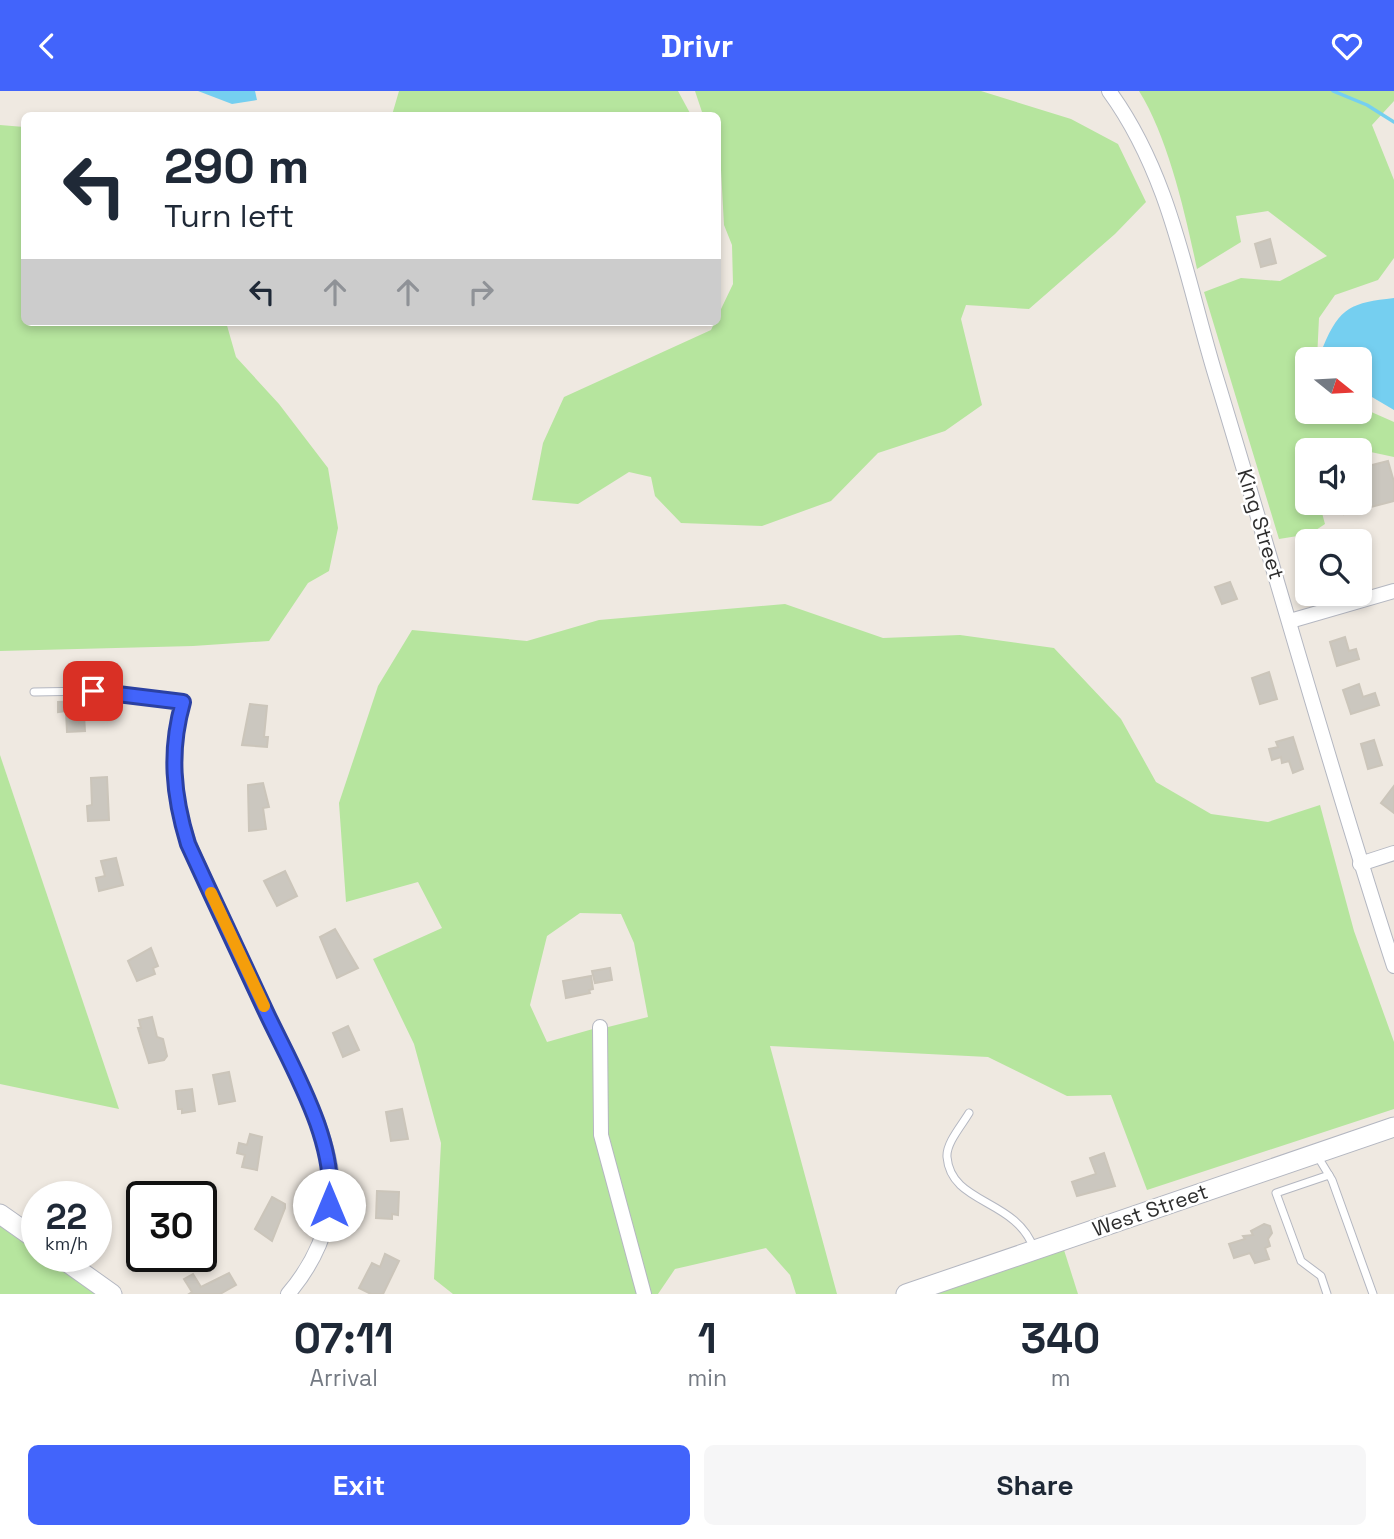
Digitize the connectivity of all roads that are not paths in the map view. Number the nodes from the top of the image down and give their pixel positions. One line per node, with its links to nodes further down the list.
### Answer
1 (1109, 91): 3 (street, King Street)
2 (1394, 591): 3 (street)
3 (1290, 621): 7 (street, King Street)
4 (34, 692): 5 (lane)
5 (183, 702): 19 (street)
6 (1394, 853): 7 (street)
7 (1360, 864): 8 (street, King Street)
8 (1394, 966)
9 (600, 1027): 20 (street)
10 (969, 1113): 16 (lane)
11 (1394, 1127): 12 (street, West Street)
12 (1315, 1153): 13 (lane); 16 (street, West Street)
13 (1329, 1175): 22 (lane); 23 (lane)
14 (0, 1214): 15 (street)
15 (21, 1229)
16 (1034, 1249): 21 (street, West Street)
17 (81, 1272): 18 (street)
18 (112, 1294)
19 (288, 1294)
20 (644, 1294)
21 (906, 1294)
22 (1327, 1294)
23 (1373, 1294)

